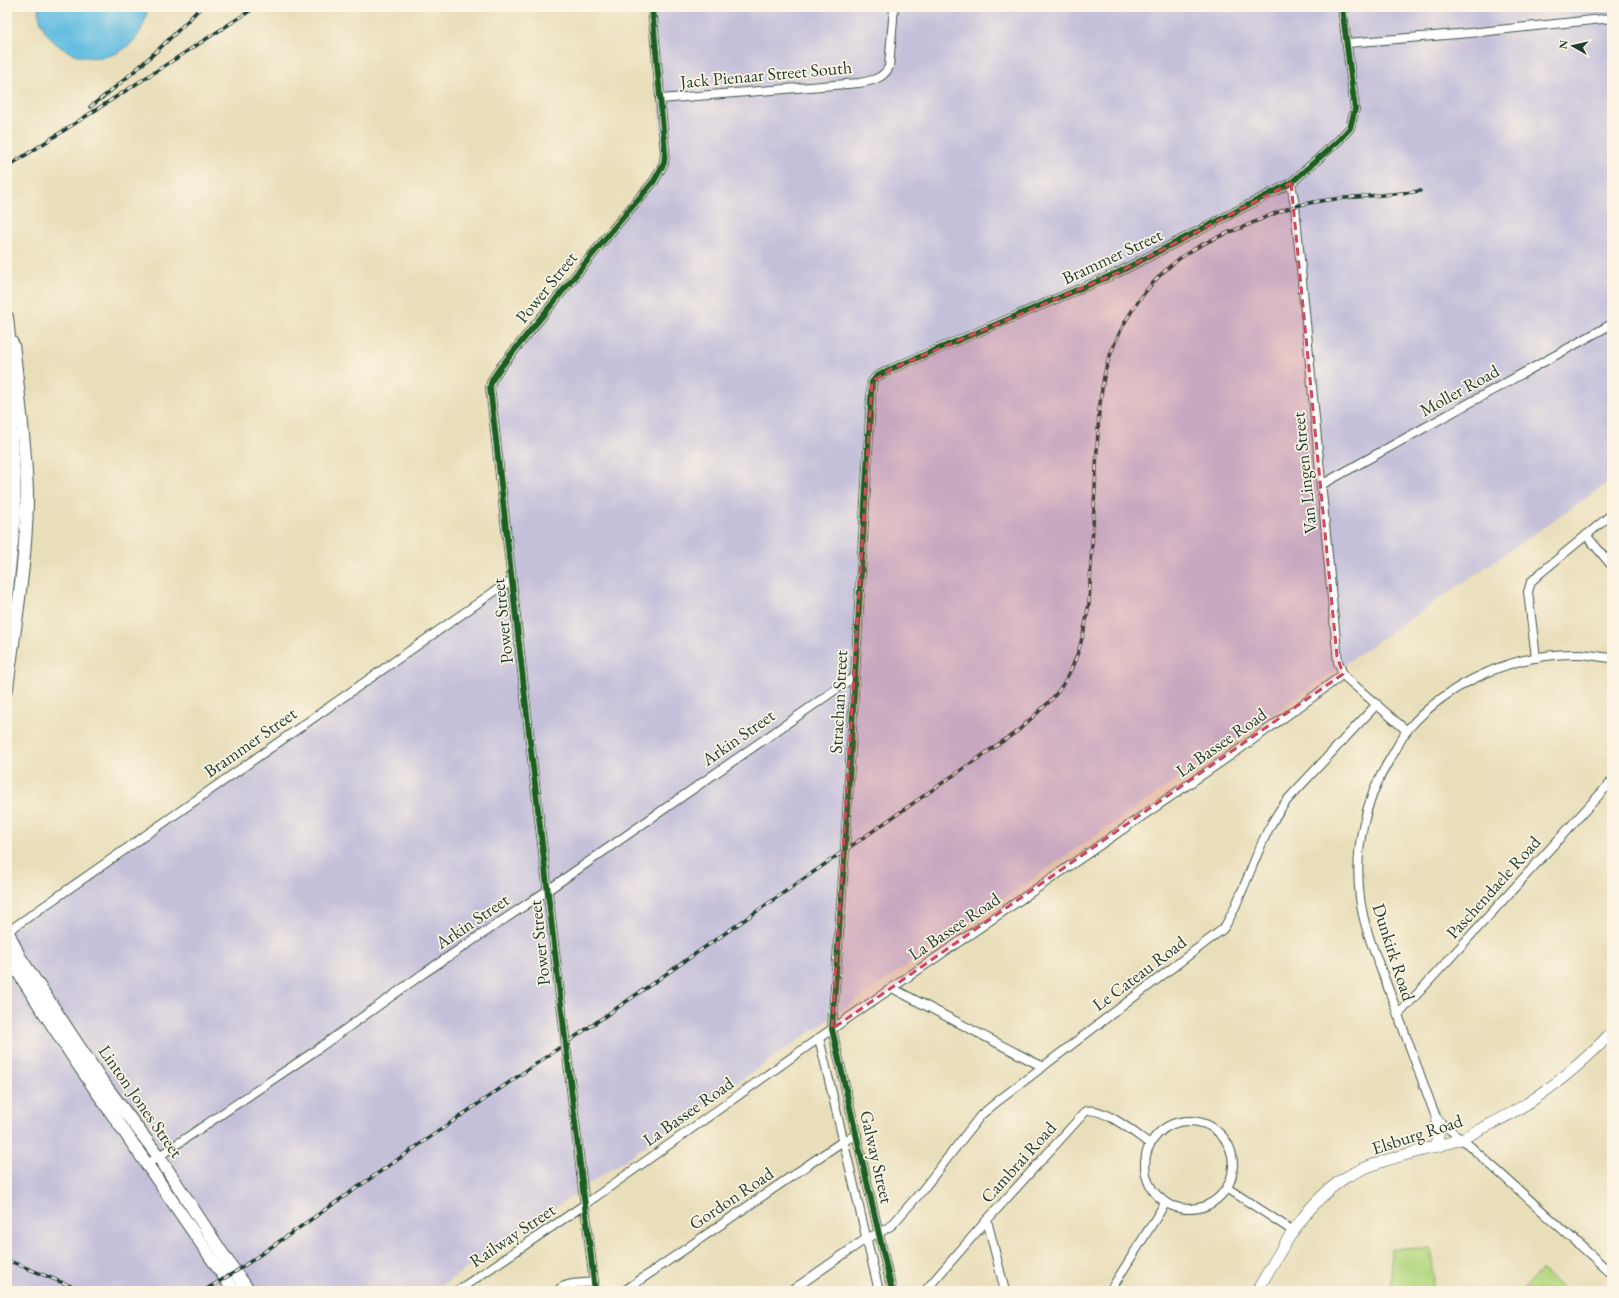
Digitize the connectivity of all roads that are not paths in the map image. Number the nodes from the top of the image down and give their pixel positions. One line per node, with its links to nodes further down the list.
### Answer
1 (652, 7): 6 (street, Power Street)
2 (894, 7): 6 (street, Jack Pienaar Street South)
3 (1342, 7): 5 (street)
4 (1612, 18): 5 (street)
5 (1347, 43): 7 (street, Brammer Street)
6 (660, 99): 18 (street, Power Street)
7 (1291, 183): 11 (street, Brammer Street); 13 (street, Van Lingen Street)
8 (7, 318): 10 (main road)
9 (1612, 324): 13 (street, Moller Road)
10 (8, 341): 16 (main road)
11 (876, 377): 23 (street, Strachan Street)
12 (7, 378): 16 (main road)
13 (1321, 485): 22 (street, Van Lingen Street)
14 (1612, 514): 15 (street)
15 (1586, 535): 17 (street); 20 (street)
16 (15, 541): 19 (main road); 24 (main road)
17 (1612, 566)
18 (512, 581): 28 (street, Power Street); 29 (street, Brammer Street)
19 (7, 589)
20 (1536, 658): 21 (street, Dunkirk Road); 26 (street, Dunkirk Road)
21 (1612, 658)
22 (1343, 674): 25 (street); 31 (street, La Bassee Road)
23 (855, 677): 28 (street, Arkin Street); 33 (street, Strachan Street)
24 (7, 688)
25 (1377, 704): 26 (street); 36 (street, Le Cateau Road)
26 (1407, 731): 32 (street, Dunkirk Road)
27 (1612, 781): 32 (street, Paschendaele Road)
28 (548, 890): 44 (street, Arkin Street); 48 (street, Power Street)
29 (7, 931): 37 (main road, Linton Jones Street)
30 (7, 955): 37 (main road, Linton Jones Street)
31 (892, 988): 33 (street, La Bassee Road); 36 (street)
32 (1398, 1015): 38 (street, Dunkirk Road)
33 (832, 1030): 35 (street, La Bassee Road); 39 (street, Galway Street)
34 (1612, 1032): 40 (main road, Elsburg Road)
35 (819, 1038): 41 (street, Galway Street); 48 (street, La Bassee Road)
36 (1043, 1067): 51 (street, Le Cateau Road)
37 (104, 1093): 44 (main road, Linton Jones Street); 45 (main road, Linton Jones Street)
38 (1437, 1120): 40 (street); 43 (main road)
39 (857, 1135): 41 (street, Gordon Road); 51 (street, Galway Street)
40 (1462, 1139): 43 (main road, Elsburg Road); 53 (street)
41 (843, 1141): 52 (street, Galway Street); 60 (street, Gordon Road)
42 (1150, 1144): 46 (street); 47 (street); 49 (street, Cambrai Road)
43 (1432, 1148): 50 (main road, Elsburg Road)
44 (159, 1157): 45 (street, Arkin Street); 56 (main road, Linton Jones Street)
45 (146, 1165): 55 (main road, Linton Jones Street)
46 (1226, 1188): 47 (street); 50 (street)
47 (1166, 1202): 66 (street)
48 (584, 1205): 54 (street, Power Street); 57 (street, Railway Street)
49 (987, 1220): 64 (street, Cambrai Road); 65 (street)
50 (1293, 1231): 67 (main road, Elsburg Road)
51 (879, 1233): 52 (street, Le Cateau Road); 63 (street, Galway Street)
52 (867, 1238): 61 (street, Le Cateau Road); 62 (street, Galway Street)
53 (1612, 1274)
54 (594, 1282): 58 (street); 59 (street, Power Street)
55 (234, 1291)
56 (249, 1291)
57 (457, 1291)
58 (557, 1291)
59 (595, 1291)
60 (624, 1291)
61 (791, 1291)
62 (879, 1291)
63 (892, 1291)
64 (924, 1291)
65 (1005, 1291)
66 (1110, 1291)
67 (1256, 1291)

